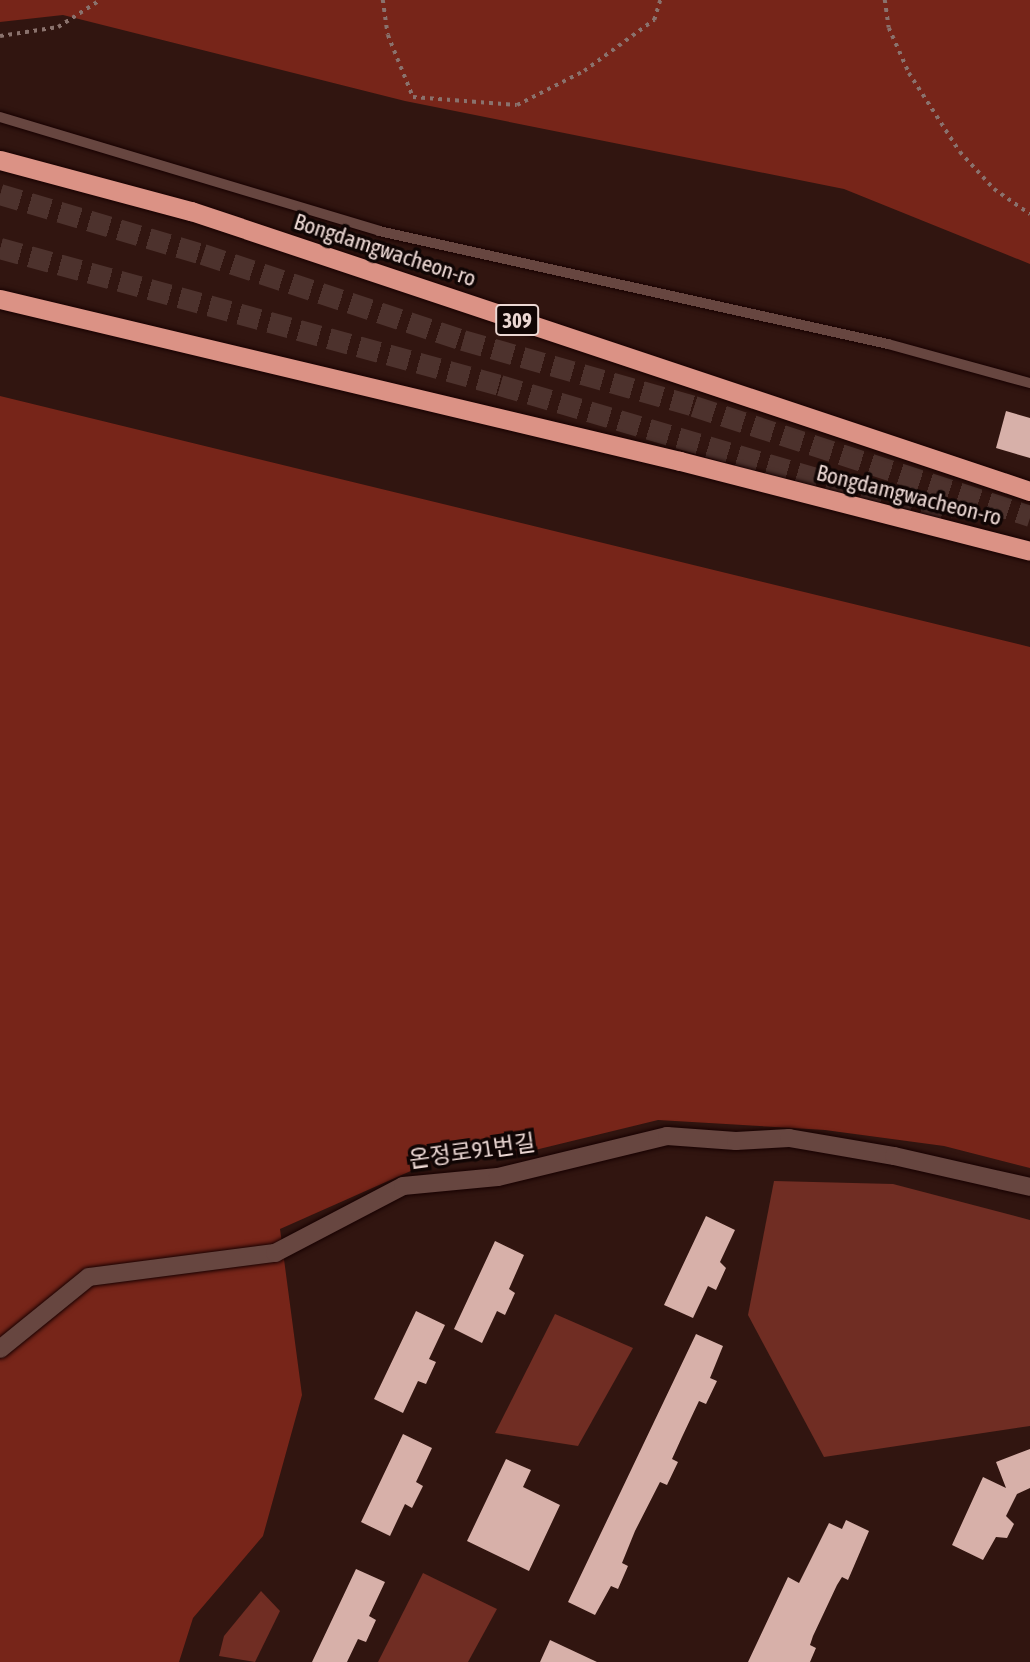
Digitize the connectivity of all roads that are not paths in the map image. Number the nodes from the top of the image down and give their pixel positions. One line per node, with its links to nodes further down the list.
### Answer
1 (0, 117): 4 (lane)
2 (0, 160): 5 (highway, Bongdamgwacheon-ro / 309)
3 (0, 299): 6 (highway, Bongdamgwacheon-ro)
4 (1030, 383)
5 (1030, 491)
6 (1030, 551)
7 (1030, 1187): 8 (street, 온정로91번길)
8 (0, 1349)

